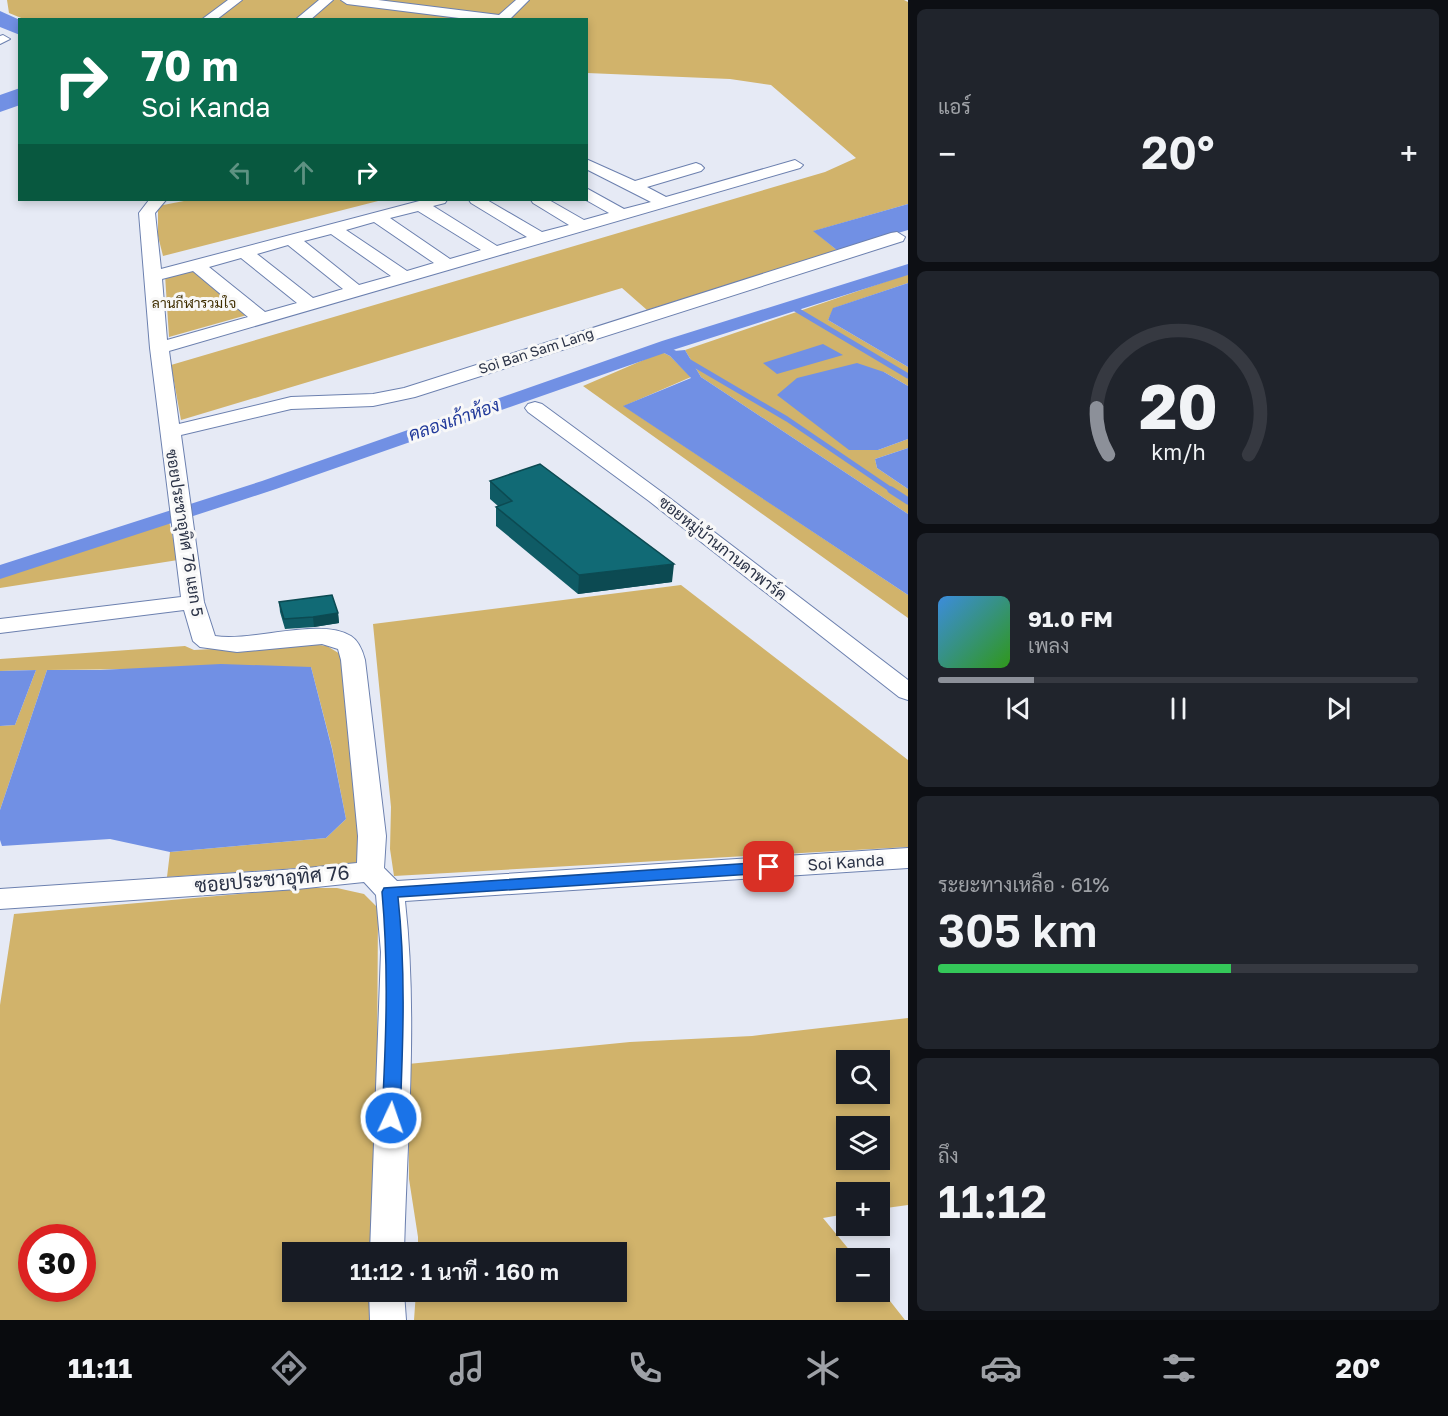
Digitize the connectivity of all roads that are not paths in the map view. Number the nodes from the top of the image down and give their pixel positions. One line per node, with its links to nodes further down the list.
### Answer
1 (236, 0): 6 (street)
2 (327, 0): 7 (street)
3 (347, 0): 5 (street)
4 (523, 0): 10 (street)
5 (421, 4): 8 (street); 9 (street)
6 (210, 18)
7 (304, 18)
8 (404, 18)
9 (497, 18)
10 (503, 18)
11 (588, 164): 14 (street)
12 (795, 165): 20 (street)
13 (696, 168): 14 (street)
14 (635, 186): 20 (street)
15 (588, 194): 22 (street)
16 (157, 201): 33 (street, ซอยประชาอุทิศ 76 แยก 5)
17 (435, 201): 21 (street)
18 (479, 201): 27 (street)
19 (540, 201): 24 (street)
20 (666, 203): 22 (street)
21 (420, 205): 23 (street); 29 (street)
22 (623, 215): 24 (street)
23 (376, 216): 25 (street); 31 (street)
24 (582, 226): 27 (street)
25 (333, 228): 28 (street); 34 (street)
26 (897, 237): 40 (street, Soi Ban Sam Lang)
27 (540, 238): 29 (street)
28 (291, 239): 30 (street); 35 (street)
29 (494, 251): 31 (street)
30 (244, 252): 32 (street); 36 (street)
31 (446, 264): 34 (street)
32 (196, 265): 33 (street); 37 (street)
33 (154, 276): 38 (street, ซอยประชาอุทิศ 76 แยก 5)
34 (404, 277): 35 (street)
35 (356, 291): 36 (street)
36 (310, 304): 37 (street)
37 (261, 318): 38 (street)
38 (159, 348): 40 (street, ซอยประชาอุทิศ 76 แยก 5)
39 (535, 408): 43 (street, ซอยหมู่บ้านกานดาพาร์ค)
40 (170, 432): 41 (street, ซอยประชาอุทิศ 76 แยก 5)
41 (194, 602): 42 (street); 45 (street, ซอยประชาอุทิศ 76 แยก 5)
42 (0, 626)
43 (908, 692)
44 (908, 858): 45 (street, Soi Kanda)
45 (380, 881): 46 (street, ซอยประชาอุทิศ 76); 47 (street)
46 (0, 899)
47 (387, 1242)
48 (387, 1302): 49 (street)
49 (388, 1320)

